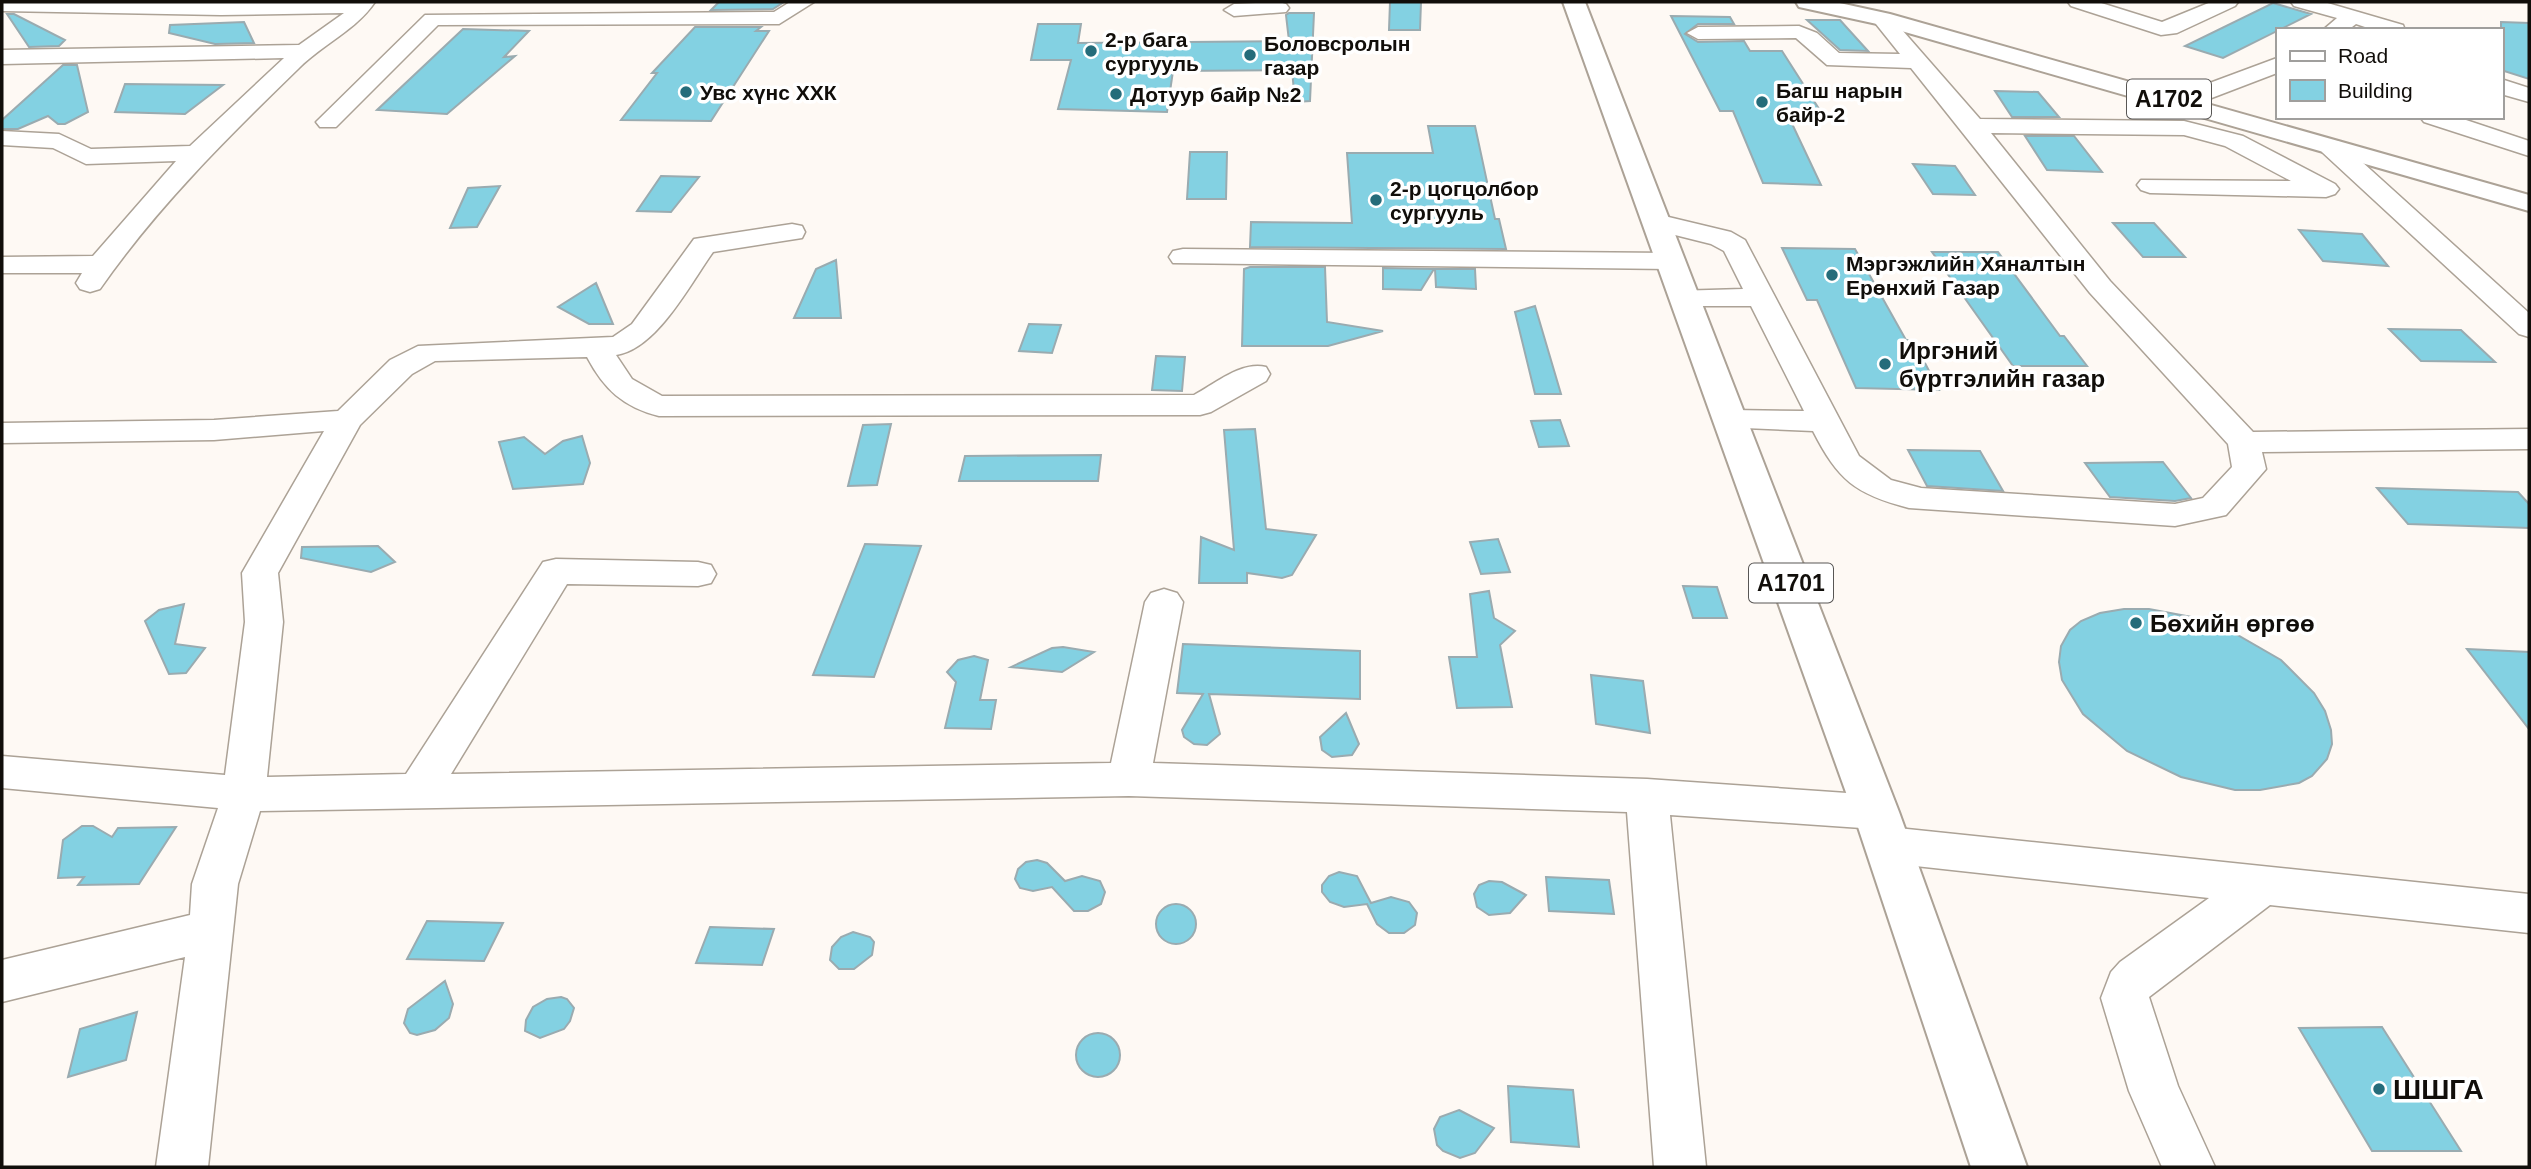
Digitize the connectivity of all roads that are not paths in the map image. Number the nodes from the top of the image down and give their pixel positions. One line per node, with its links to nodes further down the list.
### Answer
1 (804, 2): 25 (street)
2 (1574, 2): 35 (main road, A1701)
3 (1807, 2): 12 (main road, A1702)
4 (2078, 2): 5 (street)
5 (2228, 2)
6 (2301, 2): 11 (street)
7 (363, 4): 8 (street); 17 (street)
8 (2, 5)
9 (1279, 5): 10 (street); 16 (street)
10 (1234, 10)
11 (2354, 16): 13 (street); 14 (street)
12 (1882, 19): 19 (street); 23 (main road, A1702)
13 (2336, 28)
14 (2389, 28)
15 (1698, 33): 19 (street)
16 (1278, 34)
17 (304, 51): 18 (street); 30 (street)
18 (2, 57)
19 (1917, 61): 26 (street)
20 (2276, 65): 23 (street)
21 (2503, 87): 22 (street)
22 (2529, 95)
23 (2180, 102): 28 (main road, A1702)
24 (2438, 119): 29 (street)
25 (328, 122)
26 (1973, 126): 32 (street); 50 (street)
27 (2, 138): 30 (street)
28 (2331, 147): 33 (street); 34 (main road, A1702)
29 (2529, 149)
30 (197, 153): 39 (street)
31 (2150, 185): 32 (street)
32 (2326, 190): 33 (street)
33 (2380, 192): 42 (street)
34 (2529, 203)
35 (1656, 222): 38 (main road, A1701); 41 (street)
36 (792, 232): 43 (street)
37 (1183, 257): 38 (street)
38 (1671, 261): 40 (main road, A1701)
39 (2, 265)
40 (1685, 298): 41 (street); 46 (main road, A1701)
41 (1762, 298): 47 (street)
42 (2529, 328)
43 (597, 348): 44 (street); 45 (street)
44 (1255, 374)
45 (347, 420): 48 (street); 56 (street)
46 (1731, 420): 47 (street); 58 (main road, A1701)
47 (1825, 421): 50 (street)
48 (2, 433)
49 (2529, 439): 50 (street)
50 (2244, 442)
51 (698, 574): 55 (street)
52 (1164, 602): 54 (street)
53 (2, 772): 56 (street)
54 (1129, 779): 55 (street); 57 (street)
55 (419, 790): 56 (street)
56 (244, 794): 61 (street)
57 (1647, 796): 58 (street); 64 (street)
58 (1882, 828): 59 (street); 65 (main road, A1701)
59 (2263, 885): 60 (street); 66 (street)
60 (2529, 914)
61 (212, 930): 62 (street); 63 (street)
62 (2, 981)
63 (183, 1167)
64 (1680, 1167)
65 (1999, 1167)
66 (2189, 1167)

